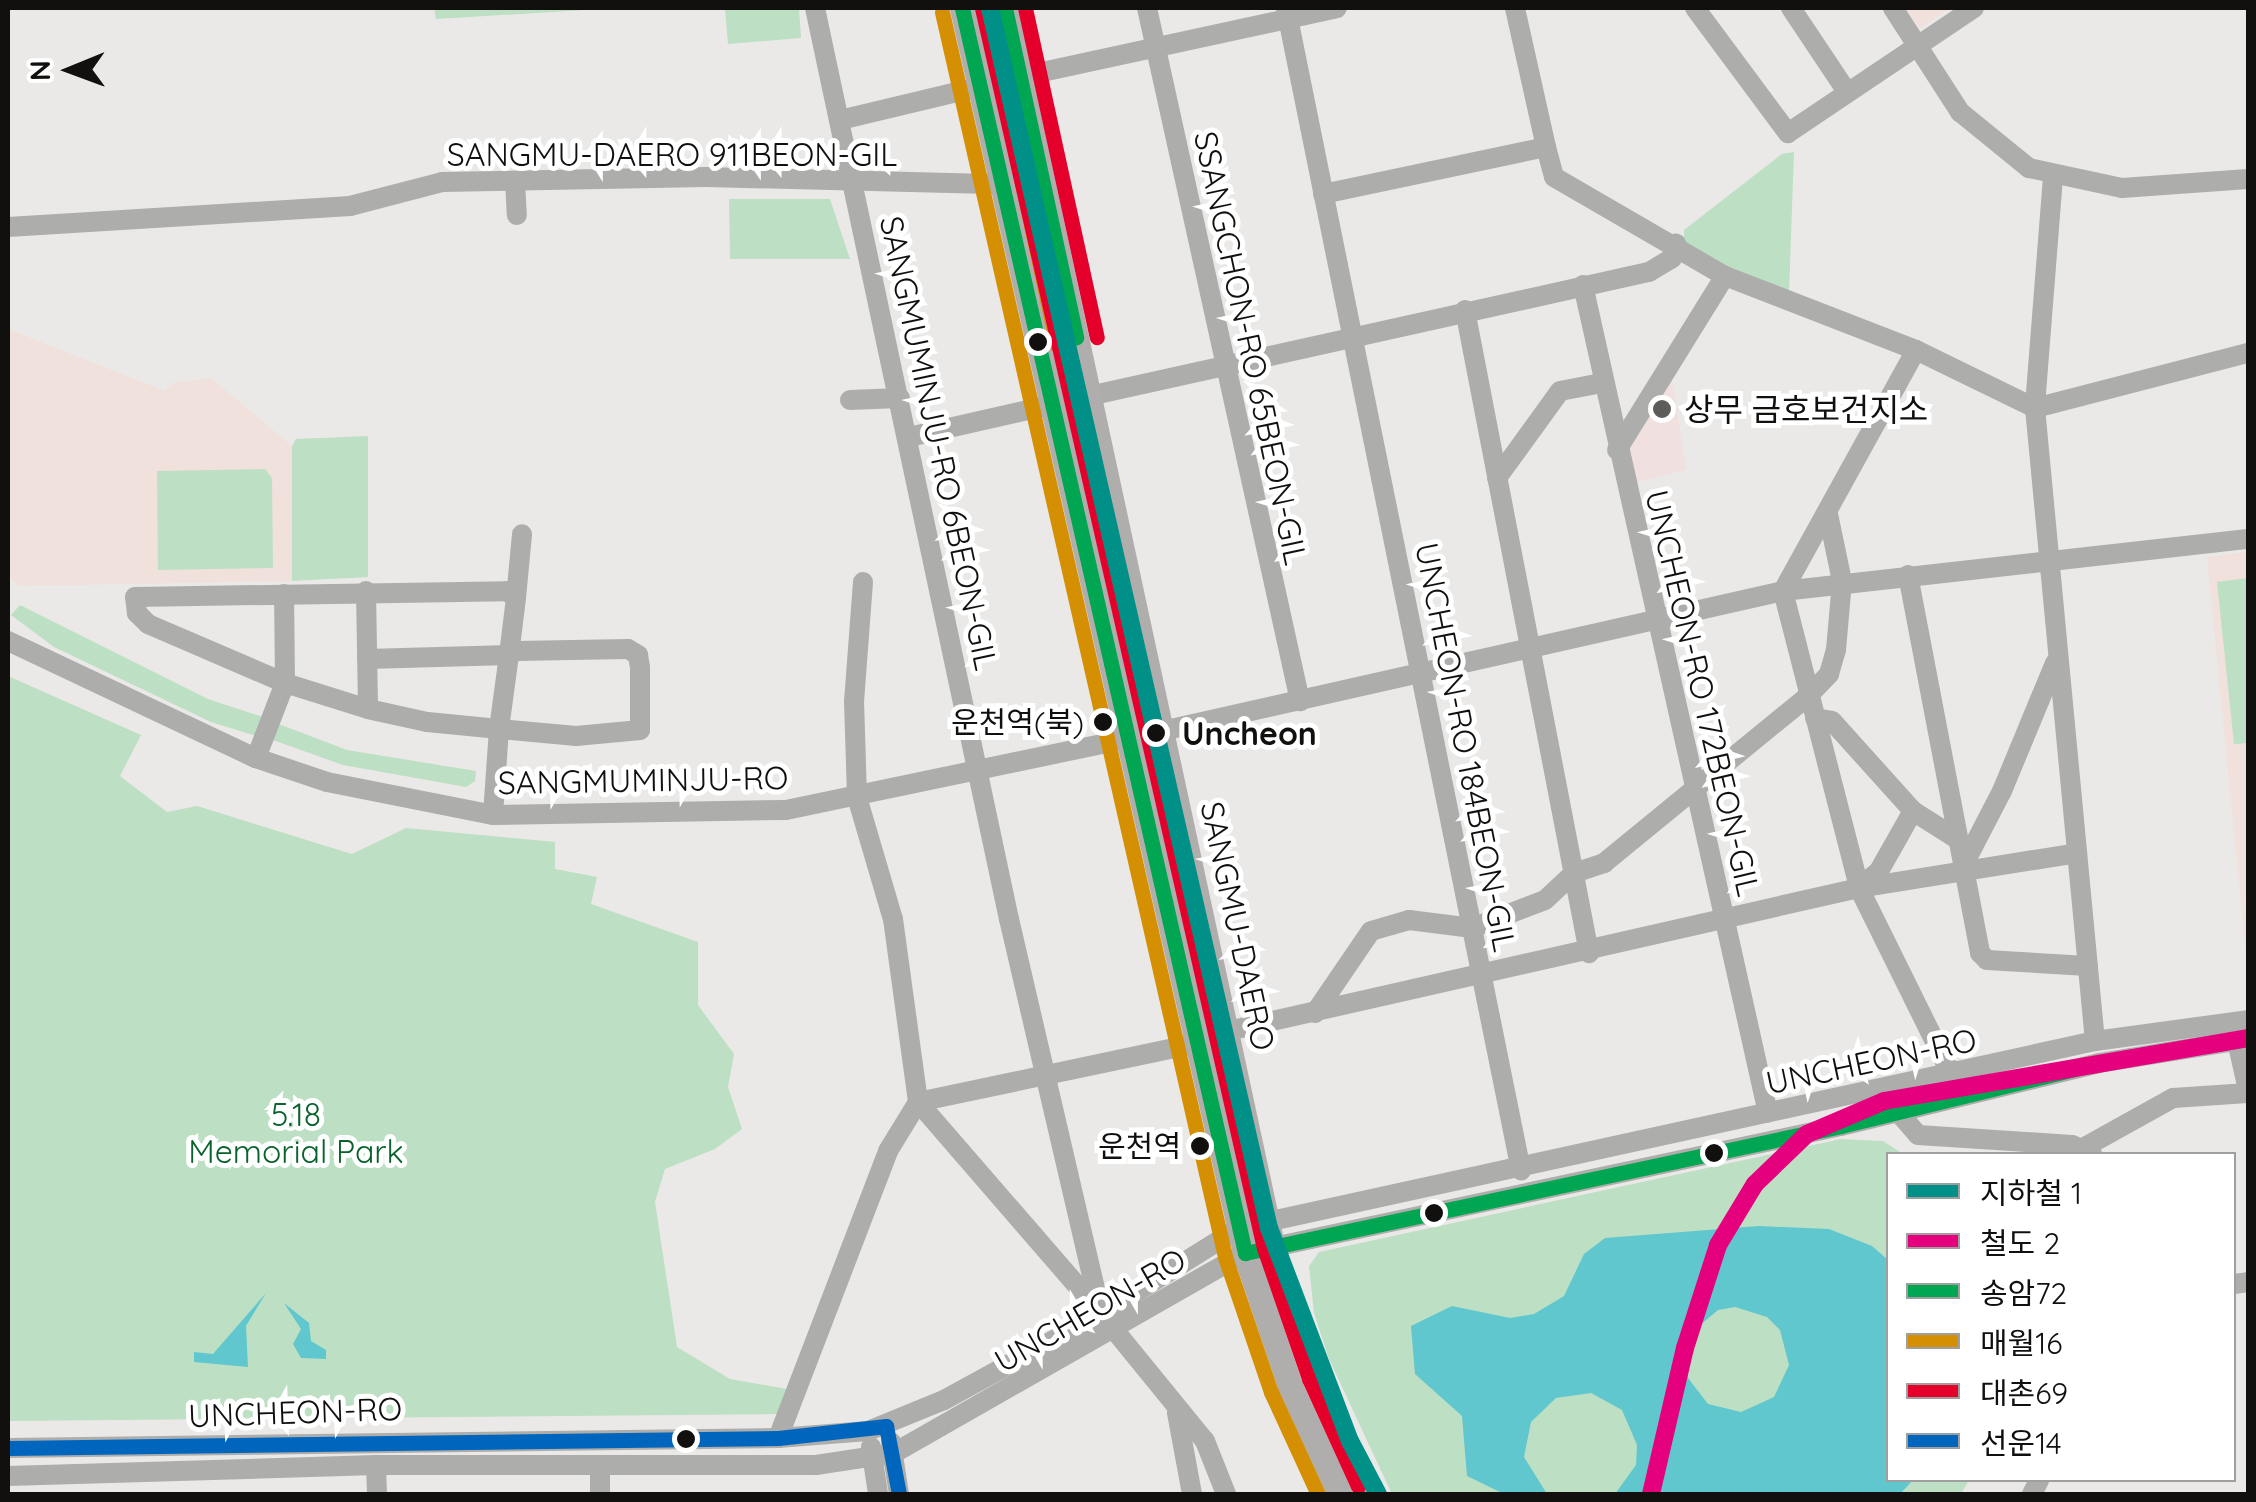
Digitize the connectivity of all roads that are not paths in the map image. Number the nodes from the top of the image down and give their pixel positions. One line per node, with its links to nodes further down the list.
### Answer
1 (815, 8): 17 (street, SANGMUMINJU-RO 6BEON-GIL)
2 (962, 8): 15 (main road, SANGMU-DAERO)
3 (1005, 8): 14 (main road, SANGMU-DAERO)
4 (1147, 8): 13 (street, SSANGCHON-RO 65BEON-GIL)
5 (1337, 8): 11 (street)
6 (1515, 8): 18 (street)
7 (1695, 8): 16 (street)
8 (1791, 8): 16 (street)
9 (1894, 8): 12 (street)
10 (1974, 8): 12 (street)
11 (1287, 13): 13 (street); 25 (street, UNCHEON-RO 184BEON-GIL)
12 (1917, 45): 16 (street); 20 (street)
13 (1155, 48): 14 (street); 35 (street, SSANGCHON-RO 65BEON-GIL)
14 (1020, 78): 19 (main road, SANGMU-DAERO)
15 (978, 88): 17 (street); 24 (main road, SANGMU-DAERO)
16 (1847, 92)
17 (840, 120): 23 (street, SANGMUMINJU-RO 6BEON-GIL)
18 (1546, 147): 25 (street); 28 (street)
19 (1040, 175): 24 (street, SANGMU-DAERO 911BEON-GIL); 37 (main road, SANGMU-DAERO)
20 (2052, 177): 21 (street); 41 (street)
21 (2248, 180)
22 (515, 181): 23 (street, SANGMU-DAERO 911BEON-GIL); 26 (street); 27 (street, SANGMU-DAERO 911BEON-GIL)
23 (853, 183): 24 (street, SANGMU-DAERO 911BEON-GIL); 38 (street, SANGMUMINJU-RO 6BEON-GIL)
24 (999, 184): 40 (main road, SANGMU-DAERO)
25 (1323, 194): 32 (street, UNCHEON-RO 184BEON-GIL)
26 (517, 215)
27 (8, 226)
28 (1676, 244): 29 (street); 30 (street)
29 (1724, 276): 33 (street); 43 (street)
30 (1583, 285): 31 (street); 36 (street, UNCHEON-RO 172BEON-GIL)
31 (1465, 310): 32 (street); 44 (street)
32 (1352, 336): 35 (street); 62 (street, UNCHEON-RO 184BEON-GIL)
33 (1916, 350): 41 (street); 45 (street)
34 (2248, 352): 41 (street)
35 (1222, 365): 37 (street); 65 (street, SSANGCHON-RO 65BEON-GIL)
36 (1602, 383): 43 (street, UNCHEON-RO 172BEON-GIL); 44 (street)
37 (1089, 396): 69 (main road, SANGMU-DAERO)
38 (900, 398): 39 (street); 42 (street, SANGMUMINJU-RO 6BEON-GIL)
39 (850, 400)
40 (1050, 405): 42 (street); 70 (main road, SANGMU-DAERO)
41 (2035, 408): 48 (street)
42 (908, 437): 72 (street, SANGMUMINJU-RO 6BEON-GIL)
43 (1618, 450): 56 (street, UNCHEON-RO 172BEON-GIL)
44 (1497, 478): 58 (street)
45 (1828, 514): 50 (street); 53 (street)
46 (522, 534): 55 (street)
47 (2248, 539): 48 (street)
48 (2046, 560): 49 (street); 60 (street)
49 (1908, 575): 50 (street); 77 (street)
50 (1842, 581): 53 (street); 64 (street)
51 (862, 582): 74 (street)
52 (366, 591): 54 (street); 55 (street); 61 (street)
53 (1782, 591): 56 (street); 64 (street)
54 (284, 594): 63 (street); 63 (street)
55 (516, 598): 59 (street)
56 (1659, 621): 58 (street); 73 (street, UNCHEON-RO 172BEON-GIL)
57 (8, 641): 71 (street, SANGMUMINJU-RO)
58 (1529, 650): 62 (street); 80 (street)
59 (509, 655): 61 (street); 68 (street); 68 (street)
60 (2057, 656): 78 (street); 79 (street)
61 (367, 659): 66 (street)
62 (1420, 674): 65 (street); 83 (street, UNCHEON-RO 184BEON-GIL)
63 (285, 683): 66 (street); 71 (street)
64 (1809, 695): 67 (street); 73 (street)
65 (1300, 700): 69 (street)
66 (368, 708): 68 (street)
67 (1815, 718): 75 (street); 81 (street)
68 (499, 729): 76 (street)
69 (1162, 731): 89 (main road, SANGMU-DAERO)
70 (1126, 739): 72 (street, SANGMUMINJU-RO); 92 (main road, SANGMU-DAERO)
71 (256, 758): 76 (street, SANGMUMINJU-RO)
72 (978, 774): 74 (street, SANGMUMINJU-RO); 93 (street, SANGMUMINJU-RO 6BEON-GIL)
73 (1696, 790): 80 (street); 82 (street, UNCHEON-RO 172BEON-GIL)
74 (857, 797): 76 (street, SANGMUMINJU-RO); 97 (street)
75 (1913, 811): 77 (street); 81 (street)
76 (492, 815)
77 (1954, 837): 79 (street)
78 (2077, 853): 79 (street); 85 (street)
79 (1961, 870): 81 (street); 85 (street)
80 (1574, 874): 83 (street); 84 (street)
81 (1858, 888): 82 (street); 94 (street)
82 (1724, 922): 84 (street); 99 (street, UNCHEON-RO 172BEON-GIL)
83 (1472, 928): 86 (street, UNCHEON-RO 184BEON-GIL); 87 (street)
84 (1589, 953): 86 (street)
85 (2088, 966): 91 (street)
86 (1482, 976): 87 (street); 101 (street, UNCHEON-RO 184BEON-GIL)
87 (1314, 1012): 89 (street)
88 (2248, 1020): 91 (street, UNCHEON-RO)
89 (1228, 1031): 102 (main road, SANGMU-DAERO)
90 (2243, 1040): 96 (street); 98 (street, UNCHEON-RO)
91 (2095, 1041): 94 (street, UNCHEON-RO)
92 (1194, 1044): 93 (street); 103 (main road, SANGMU-DAERO)
93 (1045, 1076): 97 (street); 104 (street, SANGMUMINJU-RO 6BEON-GIL)
94 (1952, 1076): 95 (street, UNCHEON-RO)
95 (1878, 1089): 98 (street); 99 (street, UNCHEON-RO)
96 (2248, 1092): 100 (street)
97 (918, 1102): 104 (street); 108 (street)
98 (1898, 1111): 100 (street); 102 (street, UNCHEON-RO)
99 (1768, 1113): 101 (street, UNCHEON-RO)
100 (2088, 1151)
101 (1521, 1170): 102 (street, UNCHEON-RO)
102 (1269, 1234): 103 (street, UNCHEON-RO); 123 (main road, SANGMU-DAERO)
103 (1242, 1240): 104 (street, UNCHEON-RO); 105 (street, UNCHEON-RO); 122 (main road, SANGMU-DAERO)
104 (1101, 1314): 107 (street, UNCHEON-RO)
105 (1116, 1332): 106 (street); 111 (street, UNCHEON-RO)
106 (1174, 1401): 120 (street); 121 (street)
107 (877, 1428): 108 (street, UNCHEON-RO); 111 (street)
108 (778, 1438): 110 (street, UNCHEON-RO)
109 (8, 1448): 110 (street, UNCHEON-RO)
110 (76, 1448): 115 (street)
111 (883, 1455): 113 (street, UNCHEON-RO); 118 (street); 119 (street)
112 (376, 1465): 113 (street, UNCHEON-RO); 115 (street, UNCHEON-RO); 116 (street)
113 (600, 1467): 117 (street)
114 (8, 1476): 115 (street, UNCHEON-RO)
115 (76, 1484)
116 (376, 1494)
117 (600, 1494)
118 (878, 1494)
119 (899, 1494)
120 (1192, 1494)
121 (1226, 1494)
122 (1340, 1494)
123 (1367, 1494)

